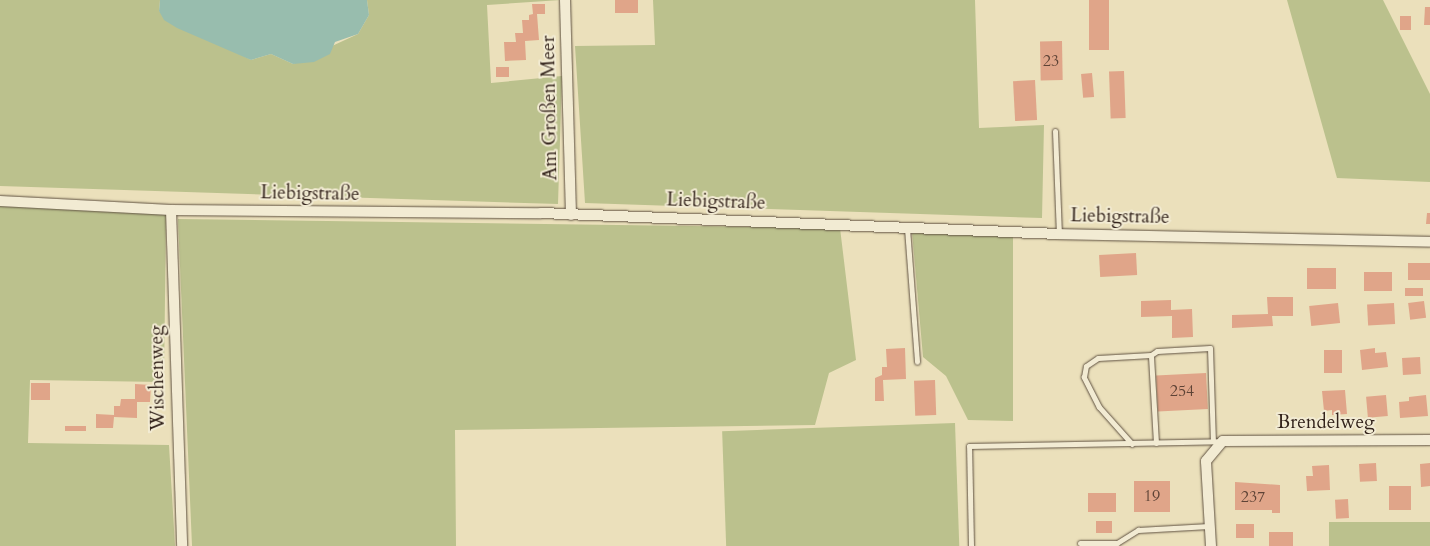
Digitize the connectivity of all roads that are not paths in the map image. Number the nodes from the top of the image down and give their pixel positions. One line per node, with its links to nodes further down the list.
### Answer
1 (565, 0): 5 (street, Am Großen Meer)
2 (1055, 131): 7 (lane)
3 (0, 201): 4 (street, Liebigstraße)
4 (171, 210): 5 (street, Liebigstraße); 17 (street, Wischenweg)
5 (571, 215): 6 (street, Liebigstraße)
6 (907, 226): 7 (street, Liebigstraße); 10 (lane)
7 (1059, 234): 8 (street, Liebigstraße)
8 (1430, 242)
9 (1151, 355): 12 (lane); 13 (lane); 14 (lane)
10 (916, 362)
11 (1430, 440): 12 (street, Brendelweg)
12 (1218, 441): 13 (lane); 15 (street)
13 (1156, 443): 14 (lane)
14 (1132, 444): 18 (lane)
15 (1210, 526): 16 (lane); 19 (street)
16 (1080, 543)
17 (182, 546)
18 (971, 546)
19 (1211, 546)

